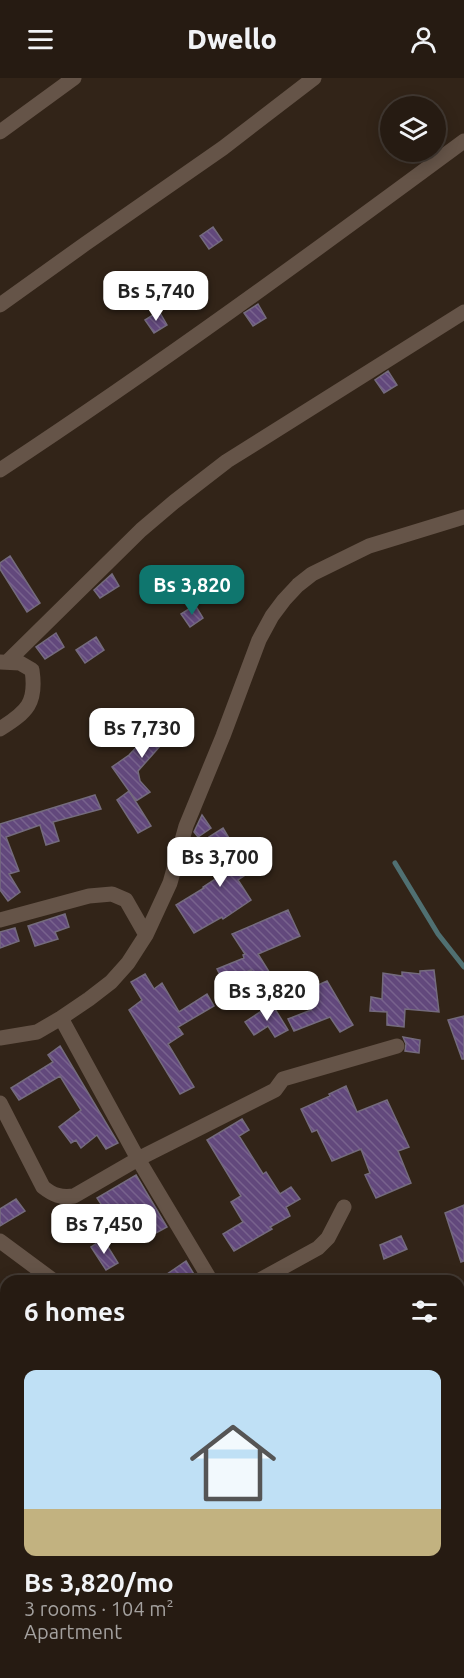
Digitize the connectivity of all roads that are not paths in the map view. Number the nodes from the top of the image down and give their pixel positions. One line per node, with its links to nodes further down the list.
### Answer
1 (74, 78): 3 (street)
2 (314, 78): 5 (street)
3 (0, 132)
4 (464, 141): 7 (street)
5 (0, 305)
6 (464, 312): 9 (street)
7 (0, 471)
8 (464, 518): 12 (street)
9 (3, 662): 10 (street)
10 (0, 729)
11 (0, 920): 12 (street)
12 (146, 935): 13 (street)
13 (61, 1018): 14 (street); 17 (street)
14 (0, 1038)
15 (398, 1046): 17 (street)
16 (0, 1103): 17 (street)
17 (138, 1159): 21 (street)
18 (344, 1207): 22 (street)
19 (0, 1241): 20 (street)
20 (46, 1275)
21 (207, 1275)
22 (269, 1275)

